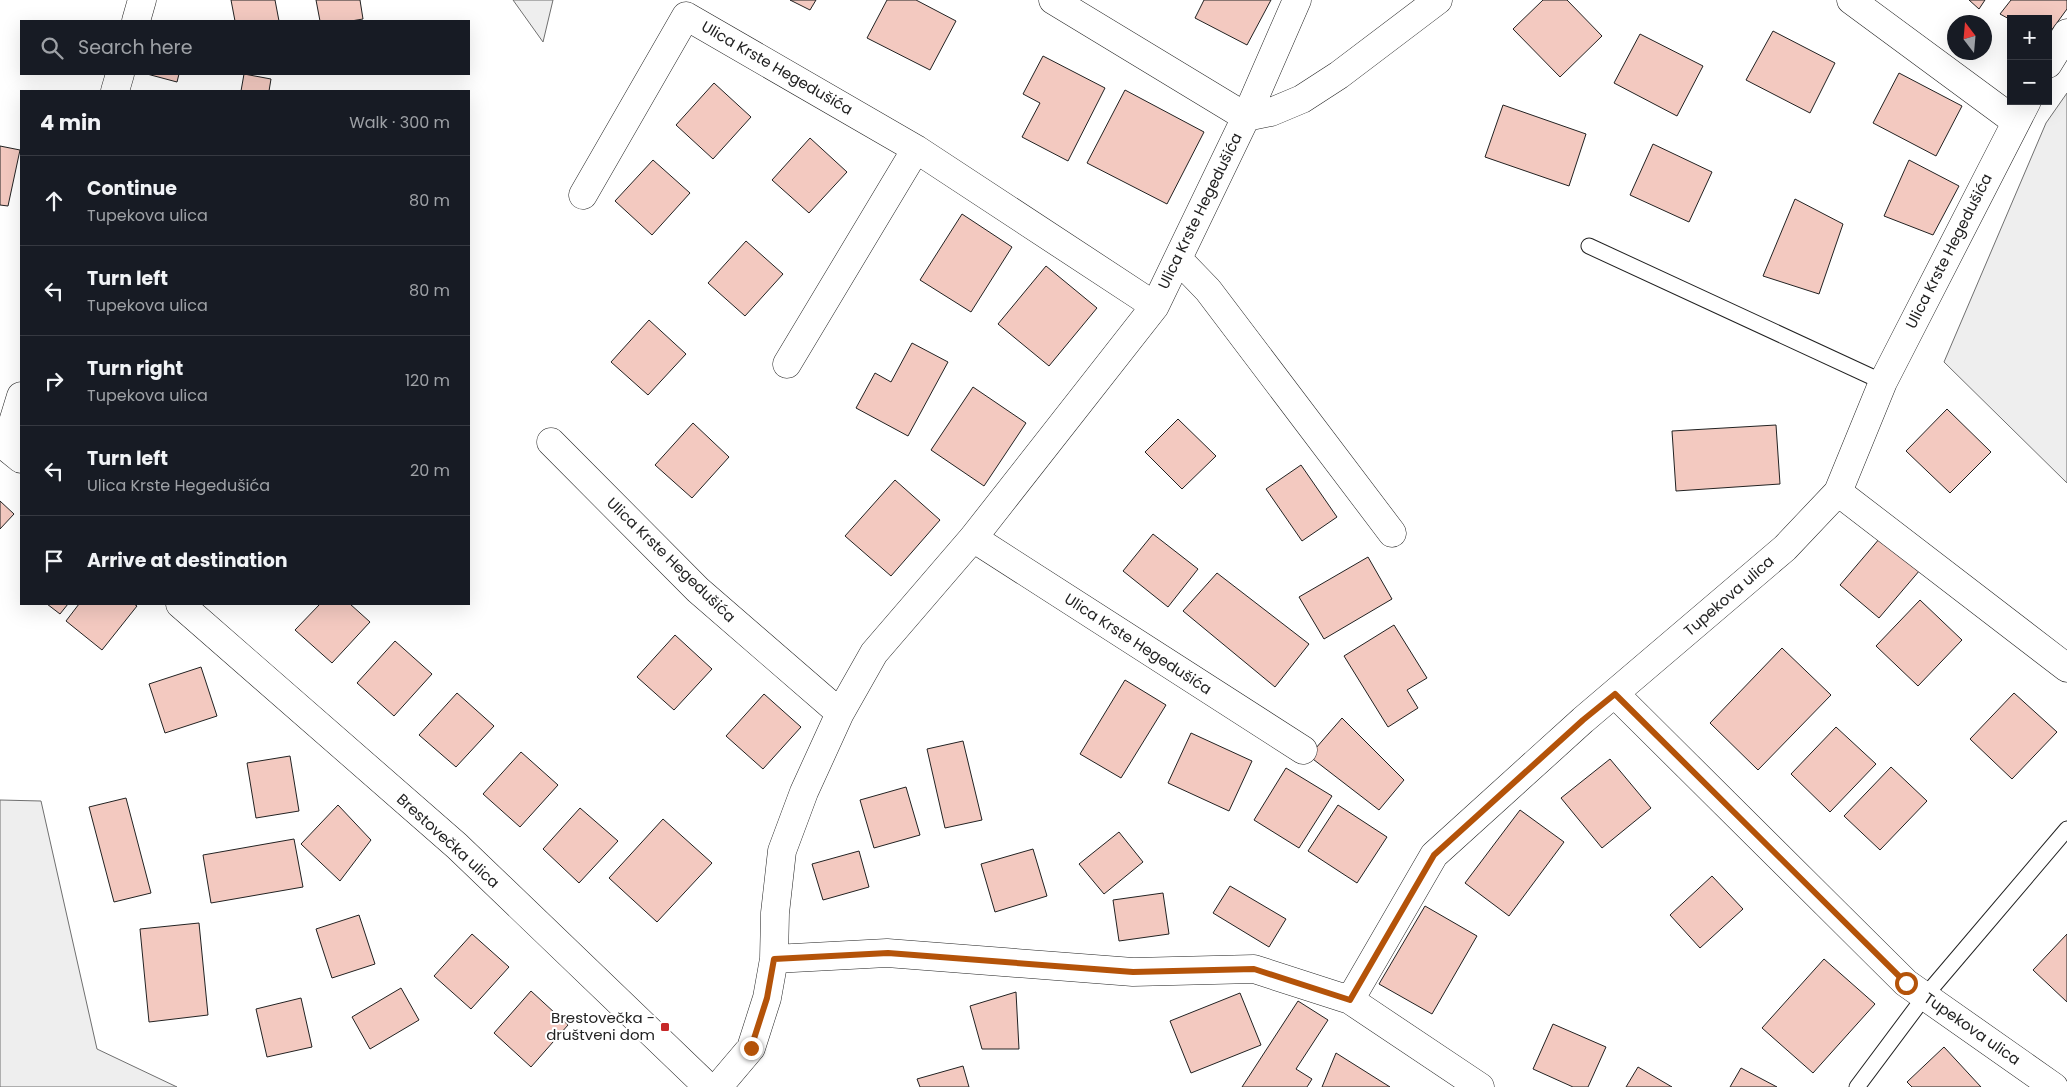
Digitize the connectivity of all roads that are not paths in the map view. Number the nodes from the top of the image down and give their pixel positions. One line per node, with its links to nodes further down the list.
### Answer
1 (142, 0): 6 (street)
2 (1053, 0): 12 (street, Ulica Krste Hegedušića)
3 (1297, 0): 12 (street, Ulica Krste Hegedušića)
4 (1438, 0): 12 (street, Ulica Krste Hegedušića)
5 (1851, 0): 11 (street, Ulica Krste Hegedušića)
6 (136, 20)
7 (2067, 33): 8 (street)
8 (2050, 60)
9 (120, 75): 10 (street)
10 (114, 90)
11 (2021, 111): 19 (street, Ulica Krste Hegedušića)
12 (1246, 117): 16 (street, Ulica Krste Hegedušića)
13 (916, 149): 14 (street, Ulica Krste Hegedušića); 17 (street, Ulica Krste Hegedušića); 18 (street)
14 (583, 195)
15 (1589, 246): 19 (lane)
16 (1178, 259): 17 (street, Ulica Krste Hegedušića); 24 (street)
17 (1155, 306): 25 (street, Ulica Krste Hegedušića)
18 (787, 364)
19 (1883, 382): 23 (street, Tupekova ulica)
20 (20, 400): 22 (street)
21 (551, 442): 29 (street, Ulica Krste Hegedušića)
22 (9, 449)
23 (1838, 492): 27 (street); 28 (street, Tupekova ulica)
24 (1392, 534)
25 (973, 538): 29 (street, Ulica Krste Hegedušića); 30 (street, Ulica Krste Hegedušića)
26 (181, 605): 35 (street, Brestovečka ulica)
27 (2067, 668)
28 (1615, 694): 33 (street, Tupekova ulica); 34 (street, Tupekova ulica)
29 (840, 713): 32 (street, Ulica Krste Hegedušića)
30 (1303, 750)
31 (2067, 829): 33 (lane)
32 (774, 959): 34 (street); 36 (street, Ulica Krste Hegedušića)
33 (1925, 996): 38 (lane); 39 (street, Tupekova ulica)
34 (1350, 1000): 37 (street)
35 (708, 1087)
36 (718, 1087)
37 (1480, 1087)
38 (1856, 1087)
39 (2054, 1087)

